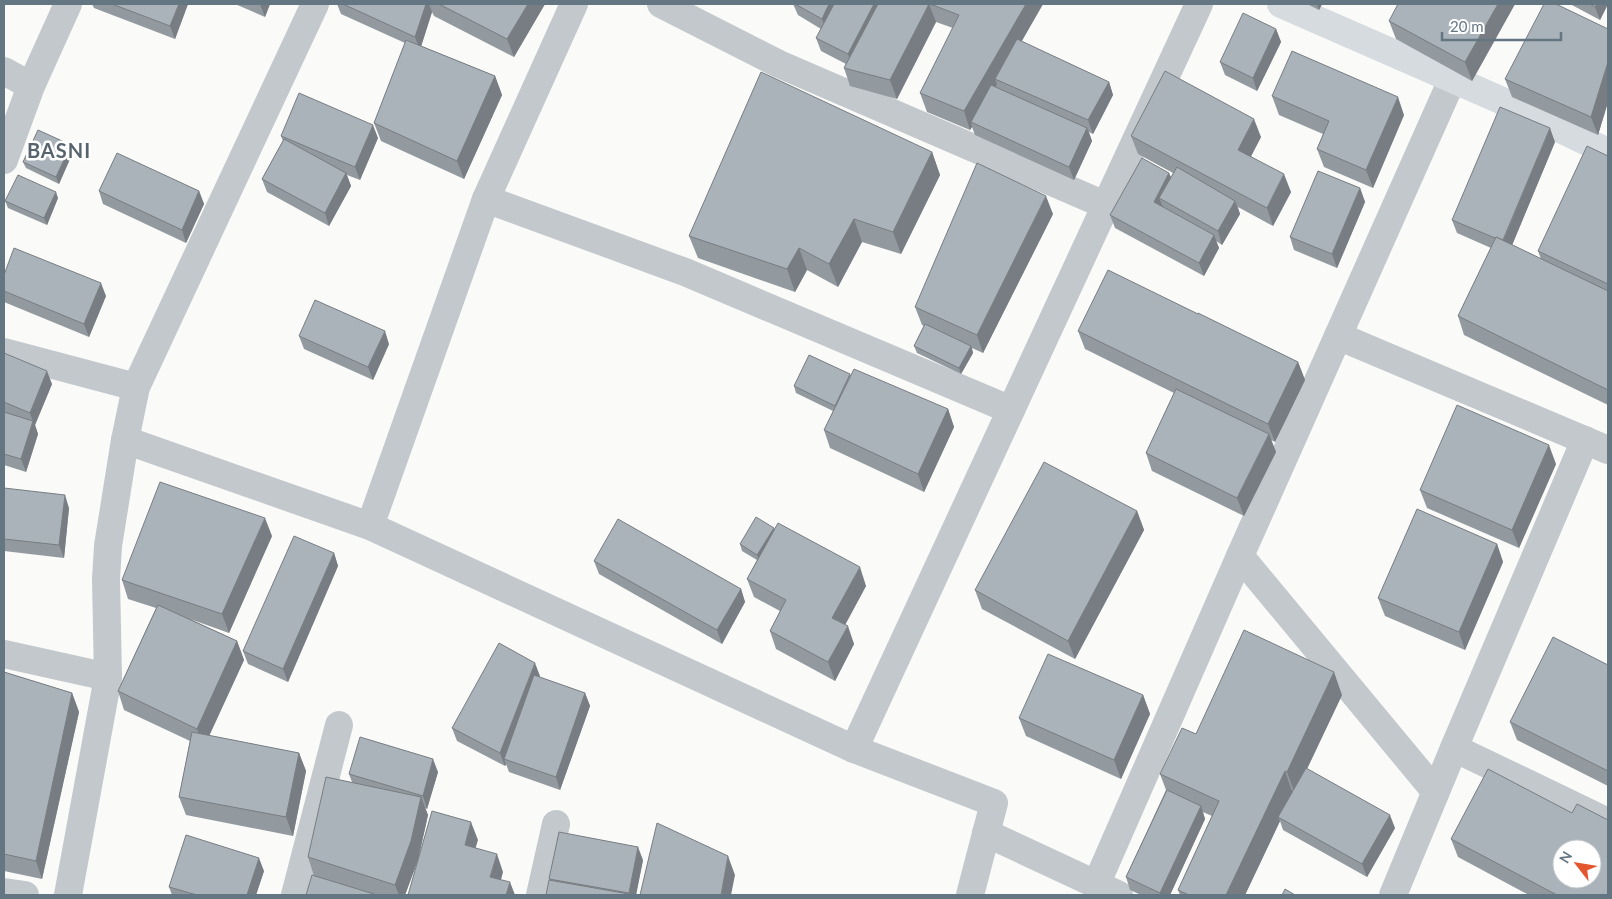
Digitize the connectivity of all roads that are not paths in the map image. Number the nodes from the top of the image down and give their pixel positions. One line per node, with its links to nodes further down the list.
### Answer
1 (68, 4): 9 (street)
2 (315, 4): 16 (street)
3 (574, 4): 12 (street)
4 (661, 4): 13 (street)
5 (1200, 4): 13 (street)
6 (1281, 4): 8 (street)
7 (4, 70): 9 (street)
8 (1452, 80): 10 (street); 14 (street)
9 (32, 86): 11 (street)
10 (1608, 152)
11 (4, 160)
12 (486, 199): 17 (street); 20 (street)
13 (1105, 205): 17 (street)
14 (1338, 336): 19 (street); 21 (street)
15 (4, 352): 16 (street)
16 (136, 387): 18 (street)
17 (1011, 410): 26 (street)
18 (125, 440): 20 (street); 23 (street)
19 (1596, 445): 25 (street)
20 (370, 526): 26 (street)
21 (1240, 556): 27 (street); 31 (street)
22 (4, 654): 23 (street)
23 (108, 678): 34 (street)
24 (339, 725): 35 (street)
25 (1454, 748): 27 (street); 28 (street)
26 (854, 749): 30 (street)
27 (1435, 791): 38 (street)
28 (1608, 822)
29 (556, 824): 36 (street)
30 (986, 833): 31 (street); 37 (street)
31 (1107, 890)
32 (4, 892): 33 (street)
33 (25, 895)
34 (68, 895)
35 (295, 895)
36 (540, 895)
37 (970, 895)
38 (1393, 895)

